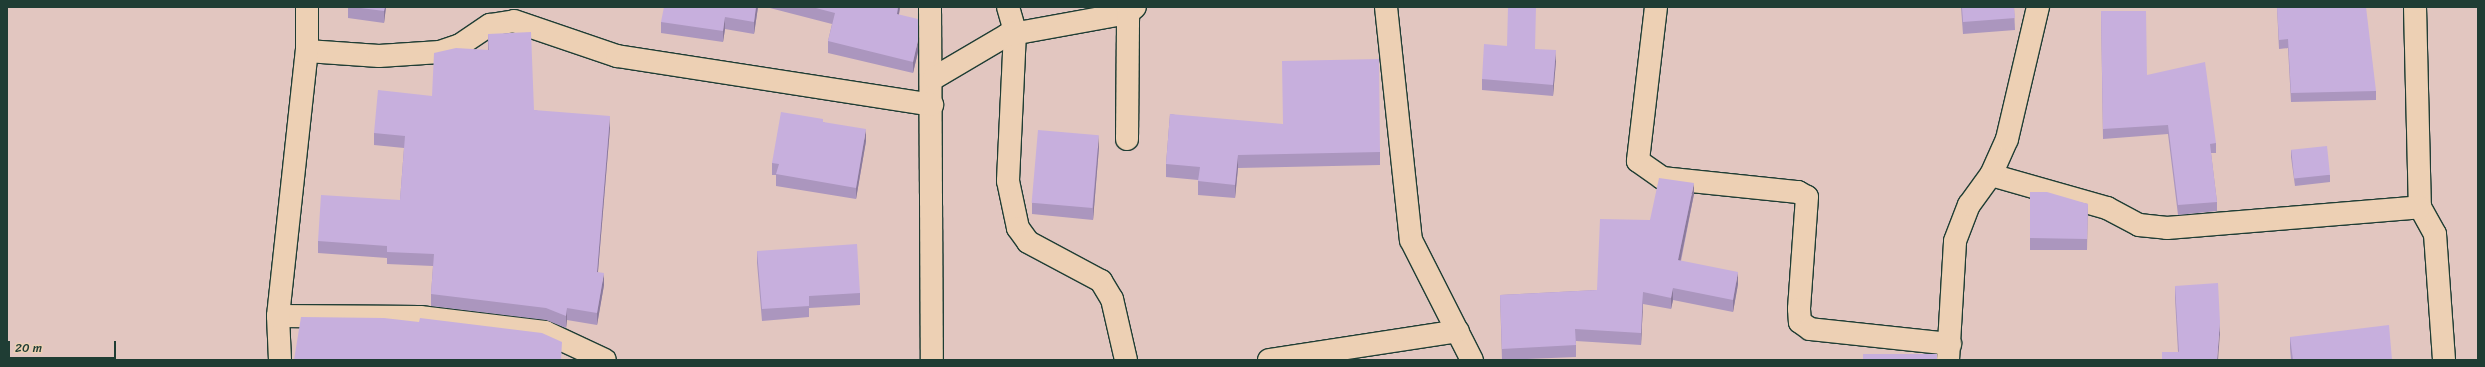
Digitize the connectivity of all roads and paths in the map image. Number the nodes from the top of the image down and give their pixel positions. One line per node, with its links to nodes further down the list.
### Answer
1 (307, 7): 10 (street)
2 (930, 7): 11 (street)
3 (1008, 7): 9 (street)
4 (1386, 7): 17 (street)
5 (1656, 7): 18 (street)
6 (2038, 7): 14 (street)
7 (2415, 7): 15 (street)
8 (1132, 10): 9 (street); 13 (street)
9 (1011, 34): 11 (street); 22 (street)
10 (307, 52): 12 (street); 16 (street)
11 (934, 78): 12 (street)
12 (932, 105): 21 (street)
13 (1127, 139)
14 (1991, 175): 15 (street); 18 (street)
15 (2420, 207): 25 (street)
16 (278, 316): 19 (street); 20 (street)
17 (1458, 331): 23 (street); 24 (street)
18 (1949, 352)
19 (280, 360)
20 (605, 360)
21 (932, 360)
22 (1126, 360)
23 (1269, 360)
24 (1472, 360)
25 (2444, 360)

